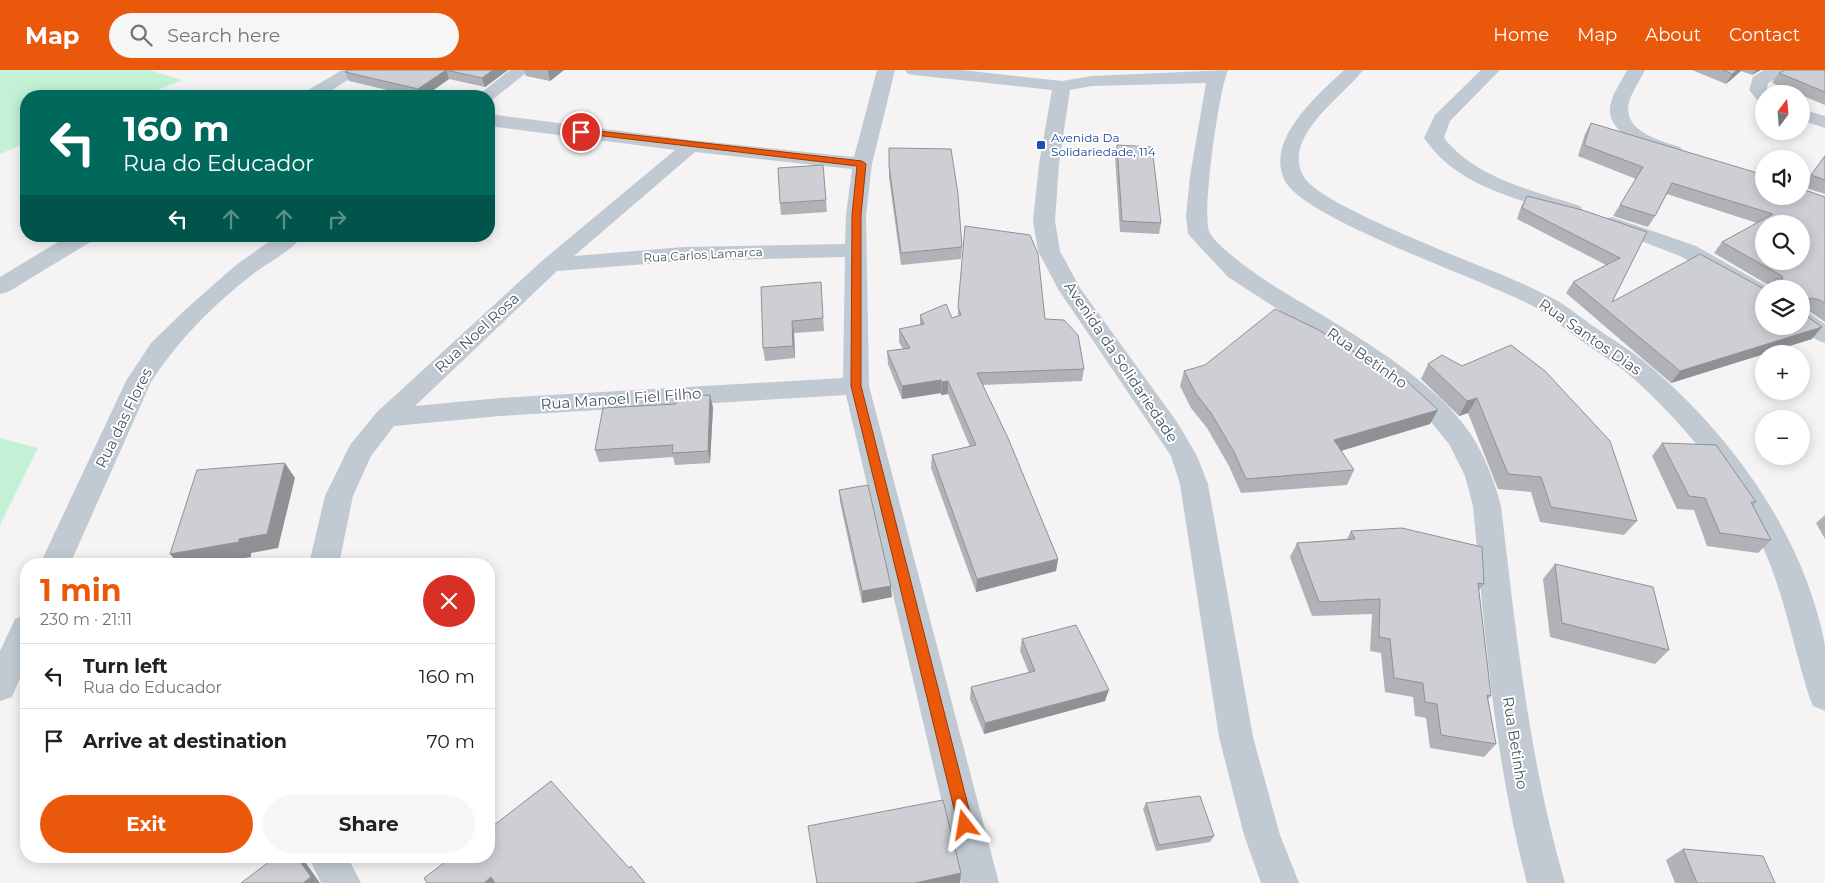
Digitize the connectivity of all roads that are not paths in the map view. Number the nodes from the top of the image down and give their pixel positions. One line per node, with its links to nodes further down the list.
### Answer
1 (354, 70): 12 (street)
2 (521, 70): 13 (street)
3 (886, 70): 19 (street)
4 (914, 70): 11 (street)
5 (1354, 70): 34 (street, Rua Santos Dias)
6 (1491, 70): 25 (street)
7 (1636, 70): 18 (street)
8 (1780, 70): 10 (street)
9 (1218, 74): 11 (street); 39 (street, Rua Betinho)
10 (1759, 85)
11 (1062, 86): 38 (street, Avenida da Solidariedade)
12 (322, 90)
13 (494, 90)
14 (1810, 117): 16 (street)
15 (495, 121): 17 (street)
16 (1825, 122)
17 (691, 146): 19 (street); 23 (street, Rua Noel Rosa)
18 (1689, 157)
19 (862, 164): 22 (street)
20 (74, 242): 24 (street)
21 (283, 242): 30 (street, Rua das Flores)
22 (856, 250): 23 (street, Rua Carlos Lamarca); 28 (street)
23 (551, 265): 29 (street, Rua Noel Rosa)
24 (0, 287)
25 (1755, 289)
26 (1810, 324): 27 (street)
27 (1825, 335)
28 (856, 386): 29 (street, Rua Manoel Fiel Filho); 37 (street)
29 (386, 418): 31 (street, Rua Noel Rosa)
30 (58, 558)
31 (325, 558)
32 (20, 642): 33 (street)
33 (0, 687)
34 (1825, 696)
35 (330, 863): 36 (street)
36 (342, 883)
37 (980, 883)
38 (1280, 883)
39 (1546, 883)

